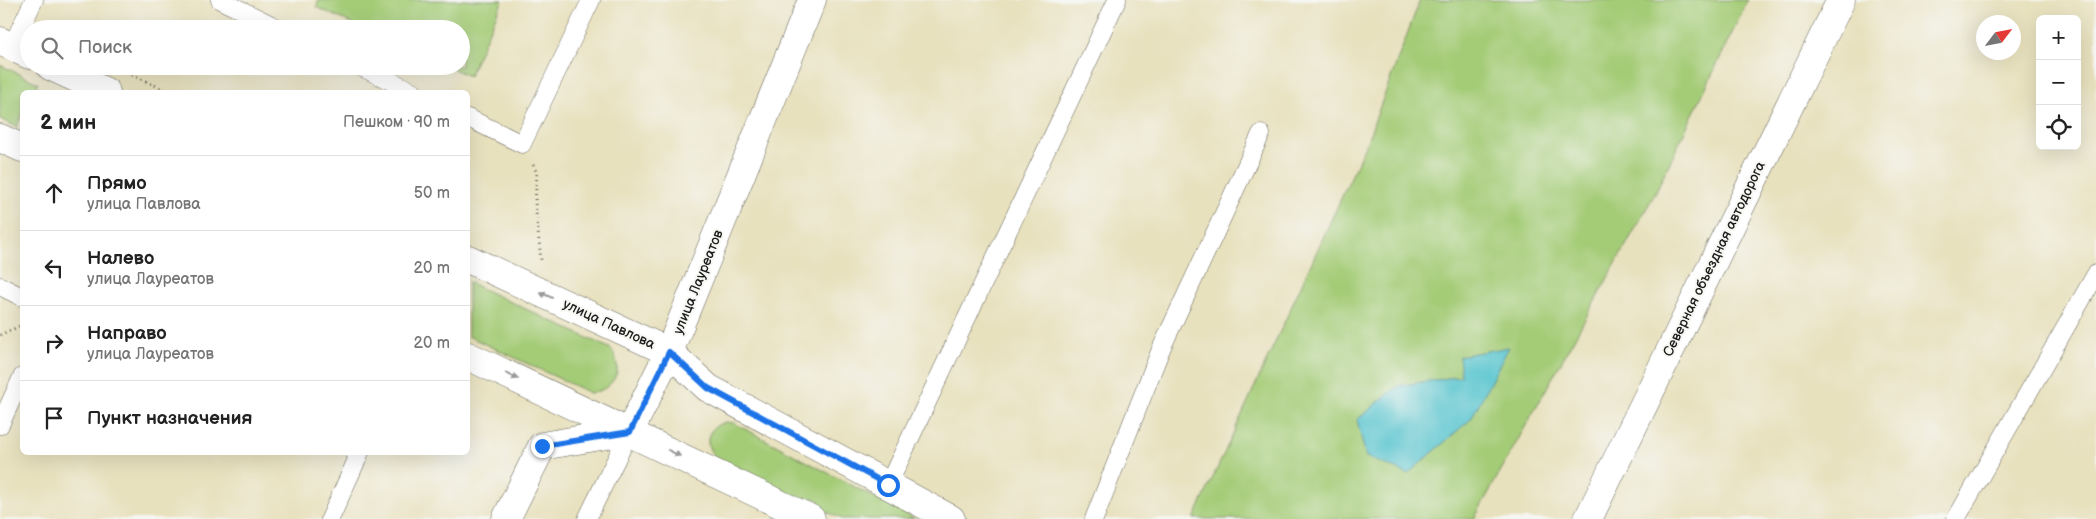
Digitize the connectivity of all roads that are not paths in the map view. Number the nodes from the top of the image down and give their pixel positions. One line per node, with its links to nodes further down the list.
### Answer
1 (34, 0): 7 (lane)
2 (220, 0): 8 (lane)
3 (591, 0): 15 (lane)
4 (812, 0): 23 (street, улица Лауреатов)
5 (1117, 0): 29 (lane)
6 (1841, 0): 36 (street, Северная объездная автодорога)
7 (26, 20)
8 (261, 20)
9 (20, 34): 10 (lane)
10 (14, 48)
11 (69, 75): 13 (street)
12 (378, 75): 14 (lane)
13 (102, 90)
14 (410, 90)
15 (470, 119)
16 (1261, 134): 35 (lane)
17 (0, 138): 18 (street)
18 (20, 147)
19 (470, 260): 23 (street, улица Павлова, one-way to 19)
20 (2096, 274): 37 (lane)
21 (0, 286): 22 (lane)
22 (20, 296)
23 (669, 352): 27 (street, улица Лауреатов); 29 (street, улица Павлова)
24 (470, 357): 27 (street, one-way to 27)
25 (20, 381): 26 (lane)
26 (0, 425)
27 (630, 432): 31 (street); 32 (lane); 33 (street, one-way to 33)
28 (359, 455): 30 (lane)
29 (888, 485): 34 (street, улица Павлова)
30 (330, 519)
31 (506, 519)
32 (587, 519)
33 (811, 519)
34 (951, 519)
35 (1094, 519)
36 (1588, 519)
37 (1956, 519)

